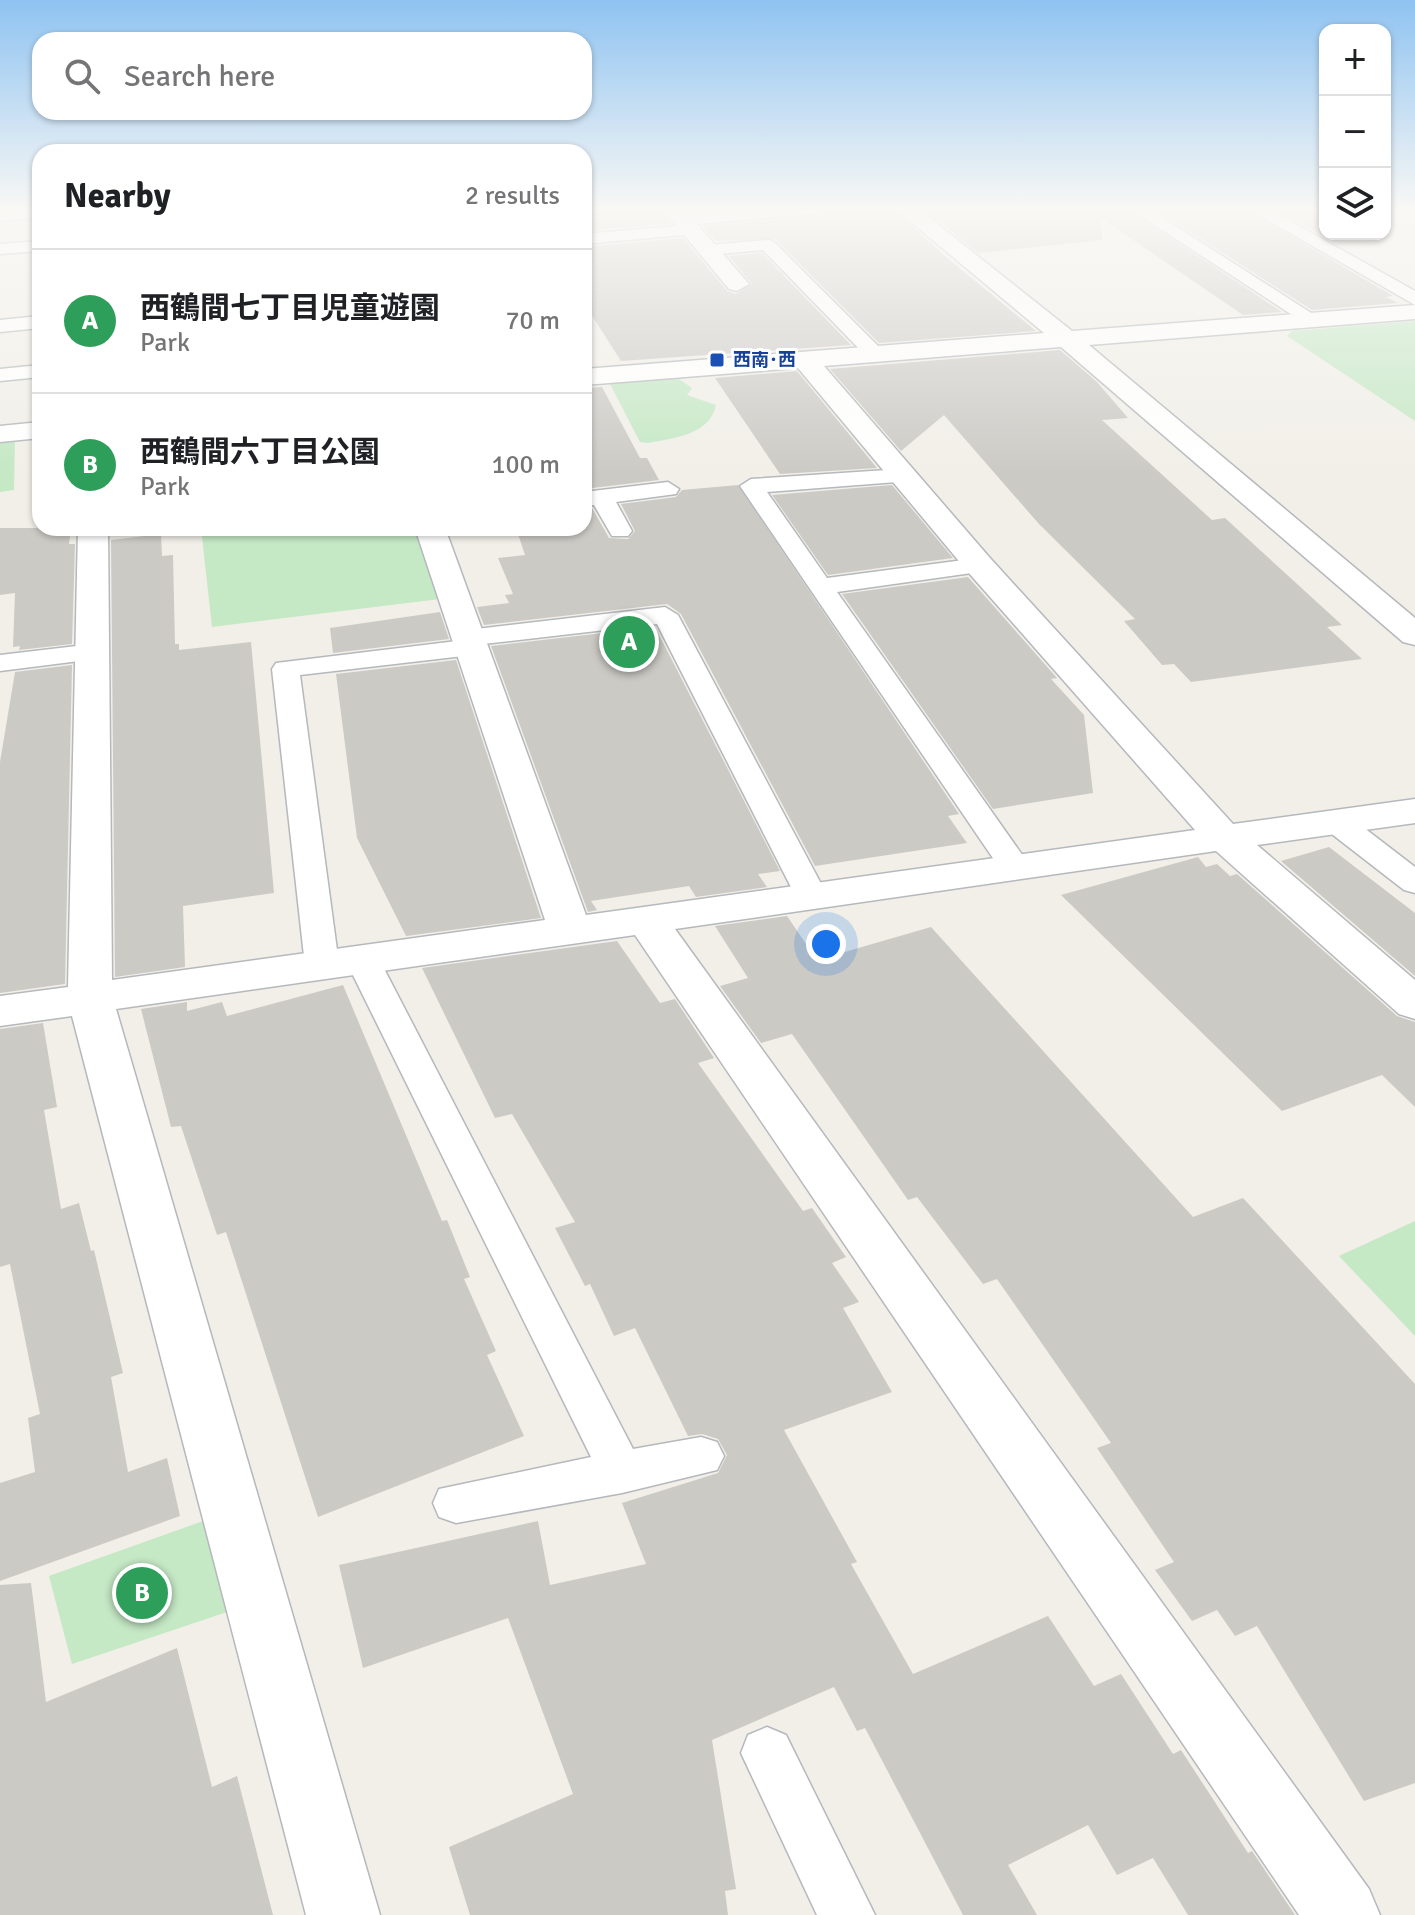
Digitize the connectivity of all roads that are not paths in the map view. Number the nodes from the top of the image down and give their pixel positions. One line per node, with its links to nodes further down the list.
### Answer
1 (818, 296): 9 (lane)
2 (1014, 296): 8 (street)
3 (1276, 296): 5 (lane)
4 (1415, 312): 5 (street)
5 (1313, 320): 8 (street)
6 (32, 323): 7 (lane)
7 (0, 326)
8 (1068, 340): 9 (street); 24 (street)
9 (876, 355): 10 (street)
10 (805, 360): 13 (street); 16 (street)
11 (32, 372): 12 (lane)
12 (0, 375)
13 (592, 376)
14 (32, 431): 15 (street)
15 (0, 434)
16 (902, 476): 22 (street); 23 (lane)
17 (668, 489): 18 (lane)
18 (593, 498): 19 (lane)
19 (620, 531)
20 (93, 536): 26 (street)
21 (433, 536): 25 (street)
22 (979, 565): 23 (lane); 30 (street)
23 (818, 587): 31 (lane)
24 (1415, 635)
25 (470, 642): 33 (lane); 35 (street); 36 (lane)
26 (94, 652): 27 (lane); 37 (street)
27 (0, 663)
28 (1415, 811): 29 (street)
29 (1335, 821): 30 (street); 32 (lane)
30 (1222, 836): 31 (street); 38 (street)
31 (1014, 866): 33 (street)
32 (1415, 883)
33 (811, 895): 34 (street)
34 (646, 919): 35 (street); 46 (street)
35 (570, 930): 36 (street)
36 (342, 962): 37 (street); 41 (lane)
37 (90, 998): 39 (street); 44 (street)
38 (1415, 1004)
39 (0, 1011)
40 (701, 1456): 41 (lane)
41 (622, 1473): 42 (lane)
42 (456, 1503)
43 (767, 1753): 45 (lane)
44 (343, 1915)
45 (847, 1915)
46 (1343, 1915)

